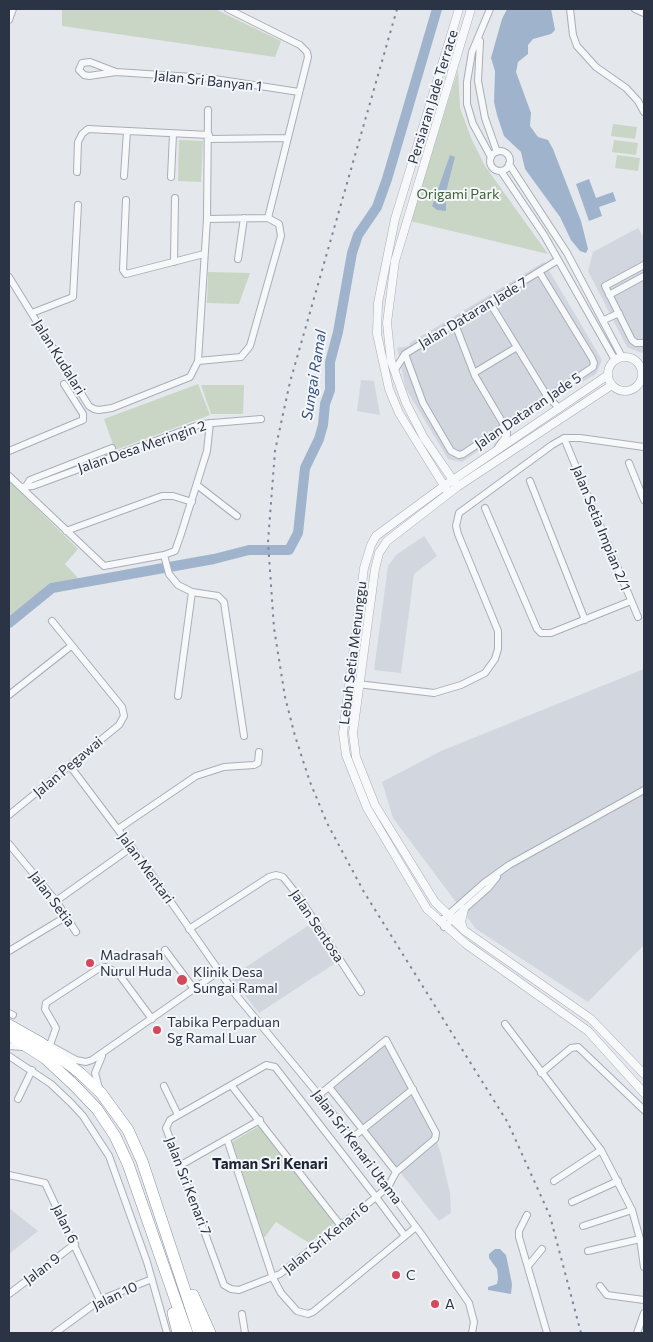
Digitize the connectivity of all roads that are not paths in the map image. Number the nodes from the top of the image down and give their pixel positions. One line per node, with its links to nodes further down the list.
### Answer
1 (13, 9): 9 (street)
2 (228, 9): 12 (street)
3 (459, 9): 77 (street, Persiaran Jade Terrace)
4 (471, 9): 49 (street, Persiaran Jade Terrace)
5 (490, 9): 10 (street)
6 (570, 9): 14 (street)
7 (636, 9): 8 (street)
8 (644, 13)
9 (9, 20)
10 (482, 30): 19 (street); 20 (street)
11 (116, 72): 11 (street, Jalan Sri Banyan 1); 12 (street, Jalan Sri Banyan 1)
12 (299, 92): 18 (street)
13 (208, 110): 17 (street)
14 (644, 112)
15 (127, 131): 16 (street); 23 (street); 24 (street)
16 (173, 134): 17 (street); 25 (street)
17 (209, 137): 18 (street); 31 (street)
18 (288, 138): 30 (street)
19 (497, 152): 20 (street); 21 (street)
20 (491, 157): 22 (street)
21 (509, 164): 22 (street); 40 (street)
22 (501, 171): 34 (street)
23 (77, 172)
24 (124, 176)
25 (171, 177)
26 (175, 198): 35 (street)
27 (126, 200): 35 (street)
28 (78, 205): 44 (street)
29 (244, 218): 30 (street); 31 (street); 33 (street)
30 (268, 218): 53 (street)
31 (207, 219): 32 (street)
32 (204, 254): 35 (street); 53 (street)
33 (238, 260)
34 (558, 260): 37 (street, Jalan Dataran Jade 7); 41 (street)
35 (174, 262)
36 (644, 265): 42 (street)
37 (540, 273): 43 (street, Jalan Dataran Jade 7); 61 (street, Jalan Dataran Jade 5)
38 (644, 276): 42 (street)
39 (9, 277): 44 (street, Jalan Kudalari)
40 (588, 288): 41 (street); 46 (street)
41 (578, 293): 52 (street)
42 (609, 295): 45 (street)
43 (490, 303): 47 (street, Jalan Dataran Jade 7); 50 (street)
44 (32, 313): 53 (street, Jalan Kudalari)
45 (619, 313): 46 (street); 48 (street)
46 (604, 320): 52 (street)
47 (455, 324): 51 (street, Jalan Dataran Jade 7); 57 (street)
48 (644, 343)
49 (389, 346): 51 (street); 55 (street, Persiaran Jade Terrace)
50 (517, 347): 57 (street); 61 (street)
51 (405, 354): 55 (street); 65 (street, Jalan Dataran Jade 5)
52 (618, 358): 54 (street); 58 (street)
53 (198, 361)
54 (641, 361): 56 (street)
55 (394, 371): 73 (street, Persiaran Jade Terrace)
56 (643, 371): 60 (street)
57 (474, 373): 65 (street)
58 (608, 375): 60 (street); 62 (street)
59 (64, 384): 69 (street)
60 (612, 385): 78 (street)
61 (547, 396): 62 (street); 65 (street, Jalan Dataran Jade 5)
62 (558, 408): 70 (street)
63 (261, 418): 64 (street, Jalan Desa Meringin 2)
64 (210, 423): 75 (street); 76 (street, Jalan Desa Meringin 2)
65 (505, 425): 70 (street)
66 (564, 438): 67 (street); 87 (street, Jalan Setia Impian 2/1); 95 (street)
67 (644, 447)
68 (112, 448): 76 (street, Jalan Desa Meringin 2)
69 (9, 451)
70 (494, 452): 73 (street)
71 (629, 463): 80 (street)
72 (9, 476): 76 (street)
73 (452, 480): 77 (street, Lebuh Setia Menunggu); 78 (street, Persiaran Jade Terrace)
74 (530, 481): 89 (street)
75 (198, 484): 81 (street); 83 (street)
76 (24, 486): 84 (street)
77 (444, 486): 79 (street, Persiaran Jade Terrace); 93 (street, Lebuh Setia Menunggu)
78 (457, 487): 79 (street, Lebuh Setia Menunggu)
79 (449, 493): 92 (street, Lebuh Setia Menunggu)
80 (644, 500)
81 (192, 502): 84 (street); 85 (street)
82 (485, 508): 89 (street)
83 (237, 516)
84 (66, 531): 85 (street)
85 (164, 555): 86 (street)
86 (192, 592): 97 (street); 99 (street)
87 (631, 601): 88 (street, Jalan Setia Impian 2/1); 89 (street)
88 (638, 617)
89 (585, 620)
90 (52, 621): 91 (street)
91 (71, 646): 96 (street); 101 (street, Jalan Pegawai)
92 (360, 670): 94 (street, Lebuh Setia Menunggu); 95 (street)
93 (349, 683): 94 (street); 112 (street, Lebuh Setia Menunggu)
94 (358, 685): 95 (street); 98 (street, Lebuh Setia Menunggu)
95 (378, 687): 98 (street)
96 (9, 695)
97 (178, 696)
98 (357, 700): 111 (street, Lebuh Setia Menunggu)
99 (244, 736)
100 (259, 752): 104 (street)
101 (70, 766): 103 (street, Jalan Pegawai); 104 (street, Jalan Mentari)
102 (644, 790): 107 (street)
103 (9, 816)
104 (118, 829): 106 (street, Jalan Mentari)
105 (9, 844): 108 (street, Jalan Setia)
106 (132, 847): 108 (street); 113 (street, Jalan Mentari)
107 (501, 872): 109 (street); 111 (street)
108 (56, 901): 110 (street, Jalan Setia)
109 (464, 909): 111 (street); 115 (street)
110 (67, 916): 114 (street, Jalan Setia); 117 (street)
111 (450, 917): 112 (street); 115 (street, Lebuh Setia Menunggu)
112 (442, 924): 138 (street, Lebuh Setia Menunggu)
113 (189, 929): 118 (street, Jalan Mentari); 120 (street, Jalan Sentosa)
114 (76, 932)
115 (465, 932): 132 (street)
116 (165, 950): 119 (street)
117 (9, 951)
118 (218, 972): 119 (street); 139 (street, Jalan Sri Kenari Utama)
119 (194, 989): 122 (street)
120 (362, 992)
121 (10, 1018): 125 (highway)
122 (152, 1019): 125 (street); 127 (street)
123 (505, 1024): 131 (street)
124 (9, 1035): 129 (highway)
125 (46, 1044): 127 (street); 137 (highway)
126 (9, 1046): 129 (street)
127 (103, 1054): 137 (street)
128 (9, 1056): 130 (street)
129 (45, 1058): 164 (highway)
130 (32, 1070): 140 (street); 171 (street)
131 (541, 1073): 141 (street); 147 (street)
132 (644, 1074)
133 (231, 1085): 142 (street); 143 (street); 154 (street)
134 (164, 1086): 142 (street, Jalan Sri Kenari 7)
135 (329, 1087): 136 (street); 139 (street); 144 (street)
136 (413, 1089): 144 (street); 149 (street)
137 (101, 1093): 169 (highway)
138 (644, 1093)
139 (319, 1095): 145 (street, Jalan Sri Kenari Utama)
140 (18, 1099)
141 (644, 1110)
142 (178, 1115): 148 (street, Jalan Sri Kenari 7)
143 (260, 1120): 146 (street); 158 (street)
144 (362, 1130): 145 (street); 149 (street)
145 (352, 1138): 153 (street, Jalan Sri Kenari Utama)
146 (227, 1139): 148 (street); 170 (street)
147 (602, 1150): 151 (street); 152 (street)
148 (181, 1165): 173 (street, Jalan Sri Kenari 7)
149 (396, 1172): 153 (street)
150 (9, 1175): 163 (street, Jalan 6)
151 (554, 1180)
152 (618, 1181): 155 (street); 156 (street)
153 (388, 1187): 154 (street, Jalan Sri Kenari 6); 160 (street, Jalan Sri Kenari Utama)
154 (376, 1197): 158 (street, Jalan Sri Kenari 6); 161 (street)
155 (572, 1202)
156 (632, 1210): 159 (street); 162 (street)
157 (527, 1215): 167 (street)
158 (341, 1226): 170 (street, Jalan Sri Kenari 6)
159 (583, 1226)
160 (416, 1227): 161 (street); 186 (street, Jalan Sri Kenari Utama)
161 (405, 1236): 170 (street)
162 (640, 1239): 166 (street); 168 (street)
163 (76, 1244): 174 (street, Jalan 9); 175 (street, Jalan 6)
164 (156, 1247): 181 (highway); 182 (highway)
165 (542, 1248): 167 (street)
166 (588, 1251)
167 (528, 1266): 187 (street)
168 (644, 1267)
169 (179, 1270): 183 (highway); 184 (highway)
170 (273, 1278): 173 (street, Jalan Sri Kenari 6)
171 (152, 1279): 175 (street, Jalan 10); 180 (street)
172 (600, 1286): 176 (street)
173 (231, 1290)
174 (9, 1294)
175 (100, 1300): 179 (street, Jalan 10)
176 (644, 1300)
177 (644, 1313): 188 (street)
178 (242, 1314): 185 (street)
179 (55, 1333)
180 (167, 1333)
181 (178, 1333)
182 (187, 1333)
183 (199, 1333)
184 (210, 1333)
185 (245, 1333)
186 (472, 1333)
187 (547, 1333)
188 (637, 1333)

